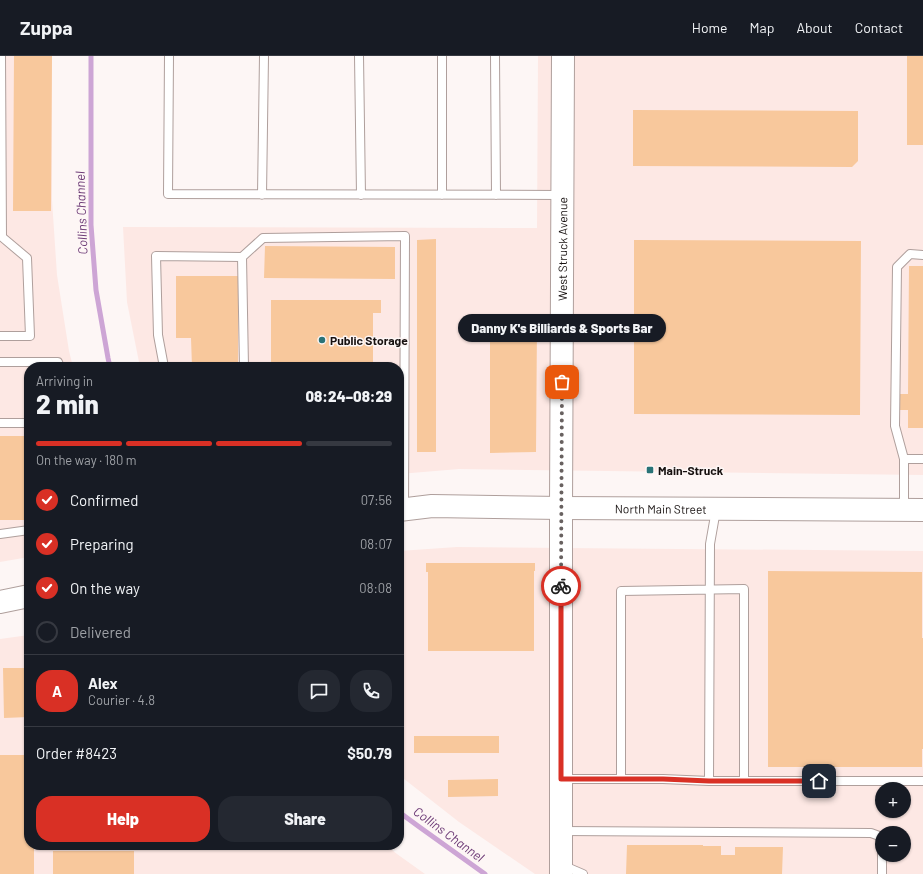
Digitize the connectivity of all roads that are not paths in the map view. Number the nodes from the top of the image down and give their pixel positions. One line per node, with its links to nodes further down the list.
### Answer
1 (1, 56): 13 (lane)
2 (169, 56): 8 (lane)
3 (264, 56): 8 (lane)
4 (360, 56): 11 (lane)
5 (442, 56): 9 (lane)
6 (495, 56): 10 (lane)
7 (563, 56): 12 (street, West Struck Avenue)
8 (262, 195): 11 (lane)
9 (442, 195): 10 (lane); 11 (lane)
10 (496, 195): 12 (lane)
11 (361, 196)
12 (562, 196): 28 (street, West Struck Avenue)
13 (1, 237): 16 (lane)
14 (923, 255): 26 (lane)
15 (242, 257): 21 (lane); 22 (lane); 23 (lane)
16 (0, 336)
17 (0, 362): 18 (lane)
18 (24, 362)
19 (24, 362): 20 (lane)
20 (58, 362)
21 (163, 362)
22 (244, 362)
23 (403, 362)
24 (0, 423): 25 (lane)
25 (24, 423)
26 (904, 459): 27 (lane); 31 (lane)
27 (923, 459)
28 (561, 508): 29 (street, North Main Street); 30 (street, North Main Street); 37 (street, West Struck Avenue)
29 (716, 509): 31 (street, North Main Street); 34 (lane)
30 (404, 510)
31 (914, 510)
32 (24, 531): 33 (lane)
33 (0, 534)
34 (710, 590): 38 (lane); 39 (lane); 40 (lane)
35 (24, 597): 36 (street)
36 (0, 602)
37 (561, 779): 38 (lane); 42 (street, West Struck Avenue)
38 (622, 779): 39 (lane)
39 (709, 781): 40 (lane)
40 (744, 781): 41 (lane)
41 (923, 781)
42 (561, 831): 43 (street, West Struck Avenue); 45 (lane)
43 (561, 869): 44 (lane)
44 (583, 874)
45 (882, 874)

